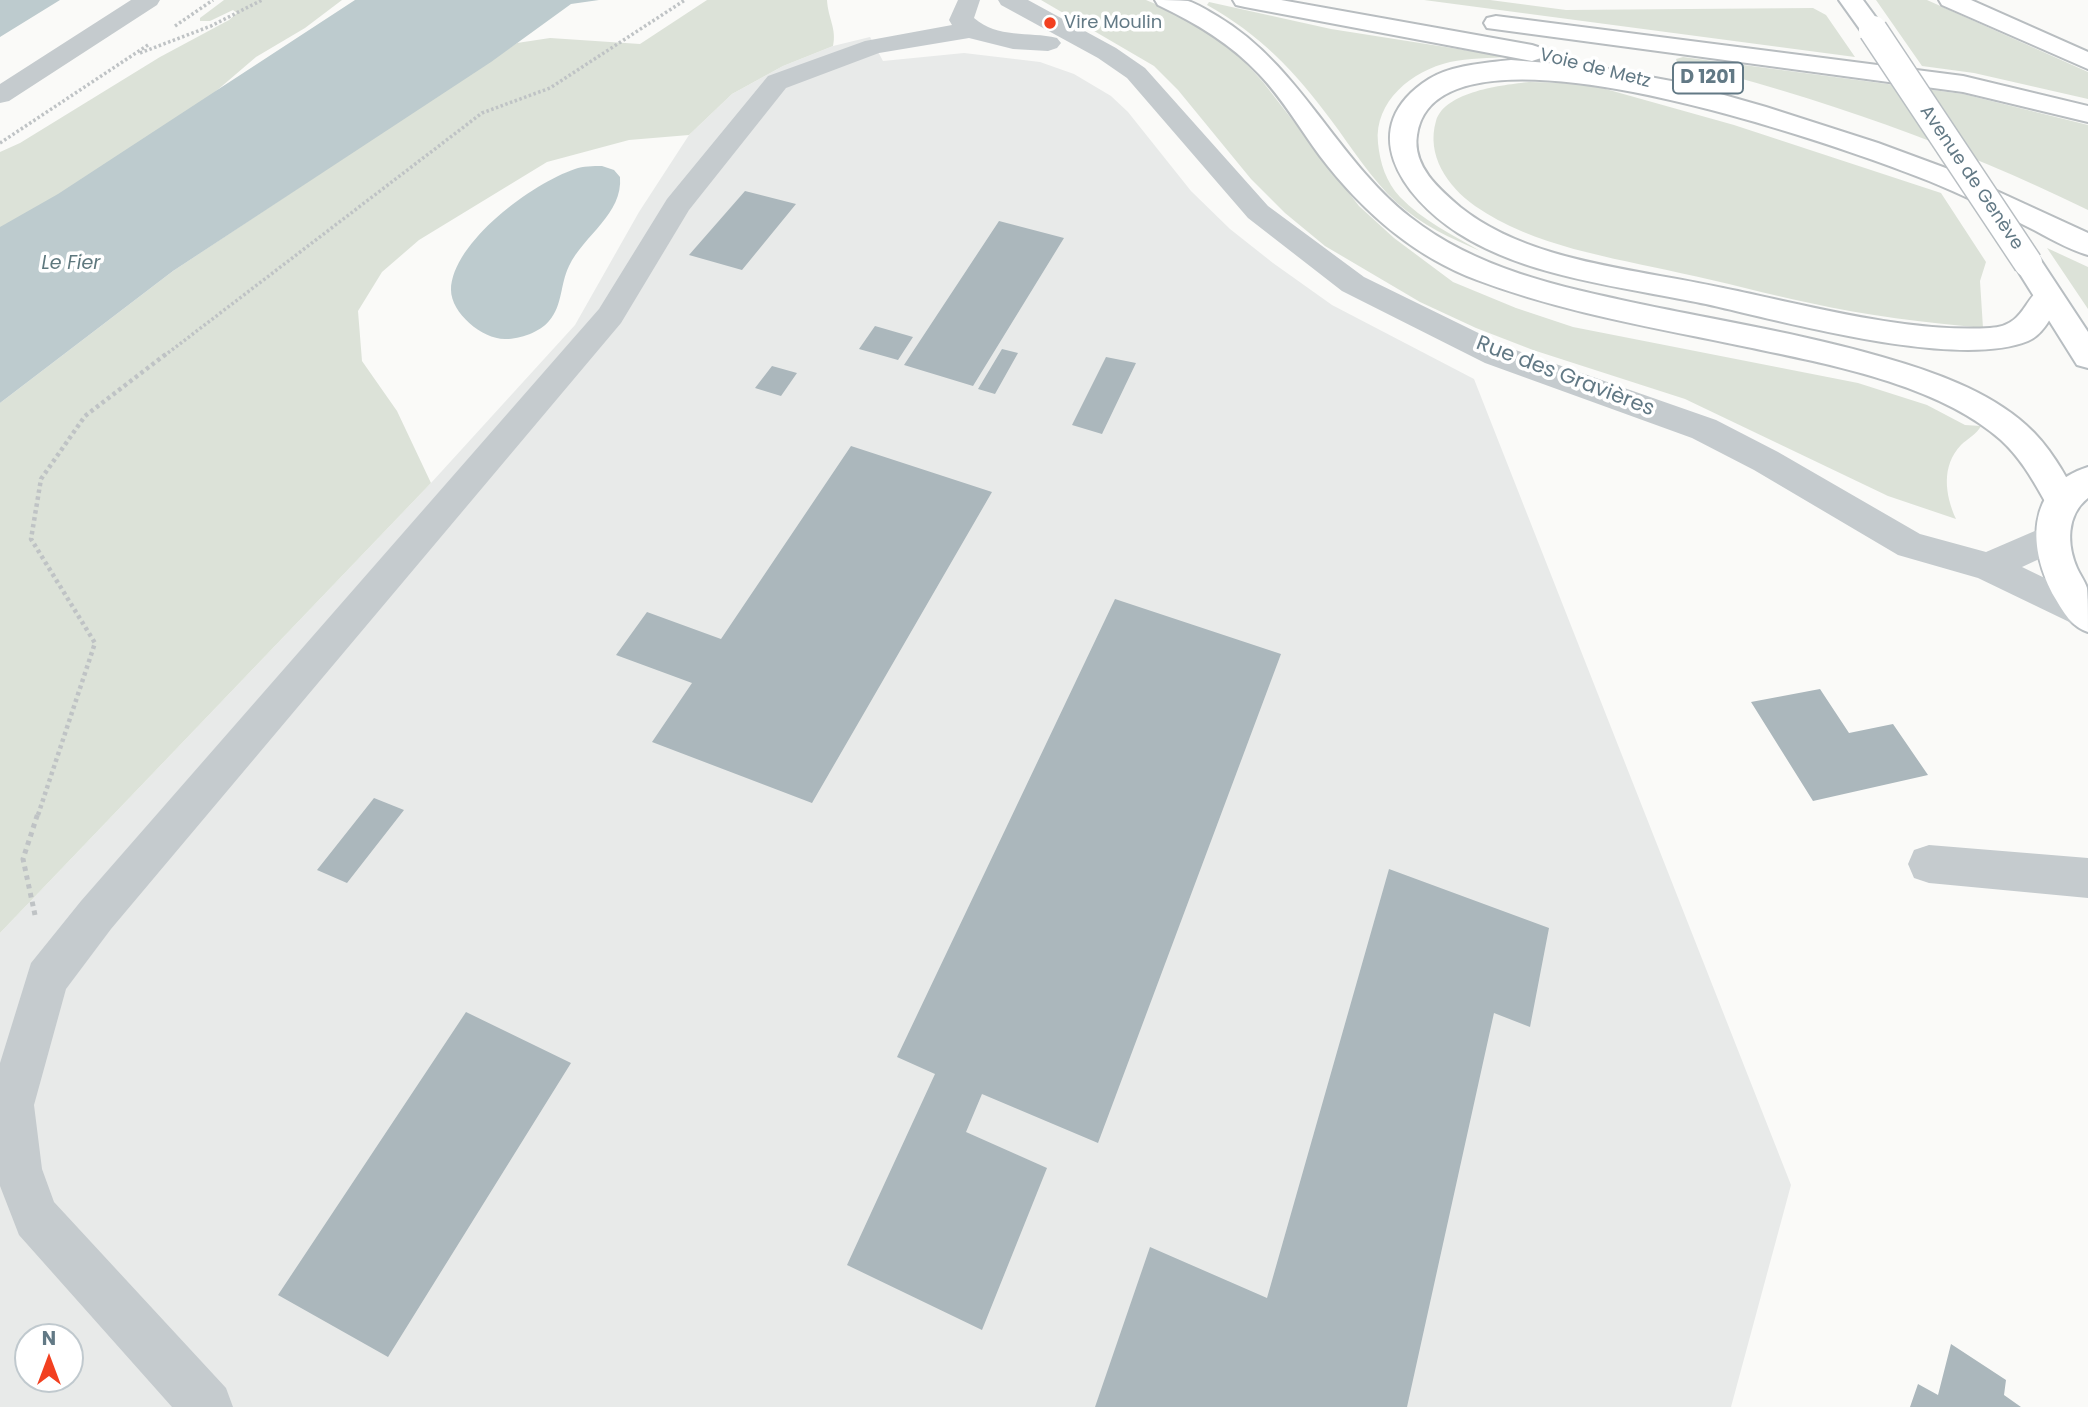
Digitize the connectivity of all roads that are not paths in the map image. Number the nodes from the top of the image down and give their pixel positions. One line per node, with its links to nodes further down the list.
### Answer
1 (148, 0): 11 (street)
2 (1010, 0): 12 (street, Rue des Gravières)
3 (1167, 0): 19 (main road)
4 (1245, 0): 13 (main road, Voie de Metz / D 1201)
5 (1306, 0): 15 (main road, Voie de Metz / D 1201)
6 (1355, 0): 14 (main road)
7 (1852, 0): 17 (main road, Avenue de Genève, bridge)
8 (1951, 0): 10 (main road)
9 (970, 8): 12 (street, Rue des Gravières); 25 (street)
10 (2088, 61)
11 (0, 95)
12 (1153, 95): 21 (street, Rue des Gravières)
13 (1706, 98): 16 (main road, Voie de Metz / D 1201); 17 (main road)
14 (2088, 114)
15 (2088, 225)
16 (2088, 245)
17 (2048, 296): 18 (main road, Avenue de Genève)
18 (2088, 357)
19 (2075, 491): 20 (main road)
20 (2051, 538): 21 (street); 22 (main road)
21 (1987, 567): 22 (street, Rue des Gravières)
22 (2088, 617)
23 (1929, 864): 24 (street)
24 (2088, 877)
25 (206, 1407)

